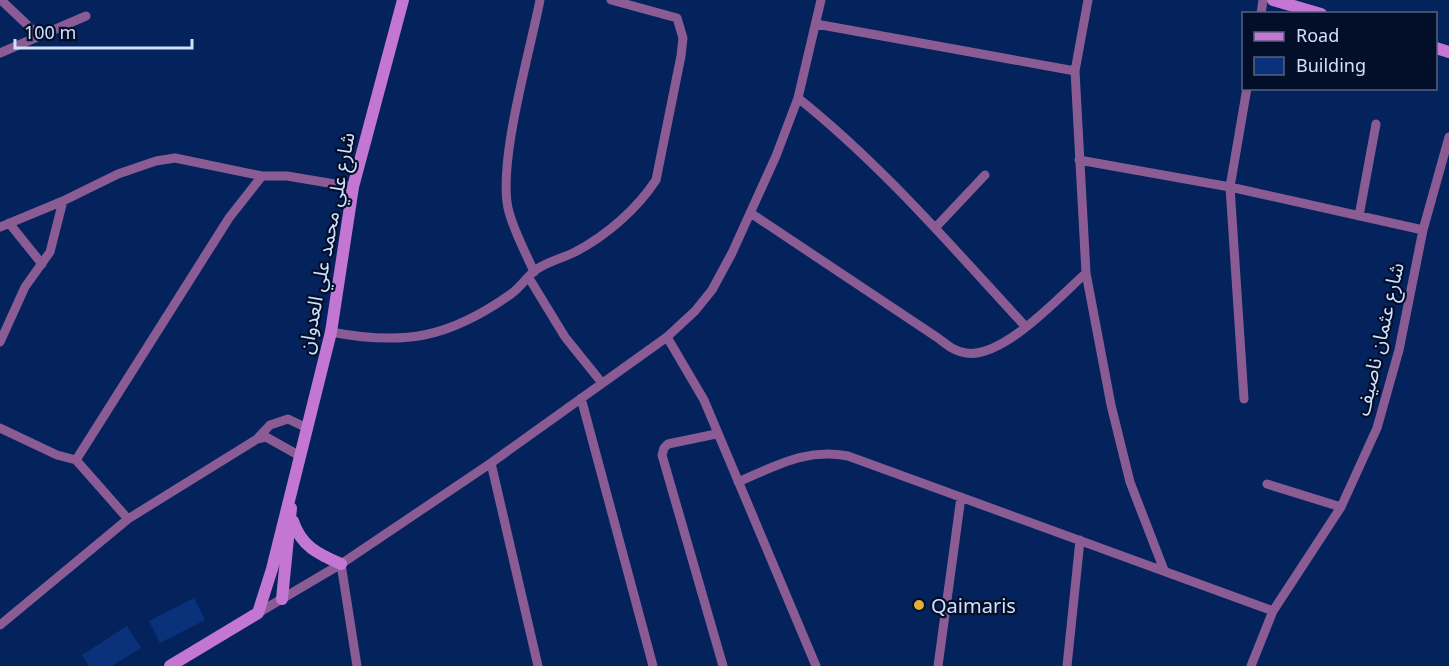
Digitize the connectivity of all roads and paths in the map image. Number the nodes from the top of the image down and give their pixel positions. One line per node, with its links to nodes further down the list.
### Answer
1 (1, 0): 11 (street)
2 (403, 0): 21 (street, شارع علي محمد علي العدوان)
3 (540, 0): 31 (street)
4 (612, 0): 31 (street)
5 (821, 0): 10 (street)
6 (1088, 0): 13 (street)
7 (1273, 0): 8 (street)
8 (1314, 12)
9 (86, 16): 11 (street)
10 (816, 24): 13 (street); 15 (street)
11 (38, 35): 12 (street)
12 (0, 53)
13 (1075, 71): 18 (street)
14 (1247, 90): 22 (street)
15 (798, 98): 24 (street); 27 (street)
16 (1376, 124): 25 (street)
17 (1449, 137): 28 (street, شارع عثمان ناصيف)
18 (1079, 160): 22 (street); 30 (street)
19 (985, 175): 27 (street)
20 (262, 176): 21 (street); 23 (street); 44 (street)
21 (353, 187): 33 (street, شارع علي محمد علي العدوان)
22 (1230, 187): 25 (street); 38 (street)
23 (63, 201): 26 (street); 29 (street)
24 (752, 214): 32 (street); 34 (street)
25 (1359, 216): 28 (street)
26 (5, 225): 29 (street)
27 (935, 228): 32 (street)
28 (1423, 230): 50 (street, شارع عثمان ناصيف)
29 (42, 264): 35 (street)
30 (1086, 273): 32 (street); 55 (street)
31 (532, 275): 33 (street); 36 (street)
32 (1025, 326)
33 (331, 332): 40 (street, شارع علي محمد علي العدوان)
34 (667, 337): 36 (street); 41 (street)
35 (0, 342)
36 (602, 383): 37 (street)
37 (580, 398): 45 (street); 63 (street)
38 (1244, 399)
39 (0, 428): 44 (street)
40 (307, 428): 42 (street); 43 (street, شارع علي محمد علي العدوان)
41 (716, 434): 46 (street); 64 (street)
42 (257, 439): 43 (street); 52 (street)
43 (300, 456): 48 (street, شارع علي محمد علي العدوان)
44 (76, 460): 52 (street)
45 (491, 463): 54 (street); 62 (street)
46 (738, 482): 49 (street); 65 (street)
47 (1268, 484): 50 (street)
48 (291, 494): 51 (street, شارع علي محمد علي العدوان); 58 (street, شارع علي محمد علي العدوان)
49 (961, 497): 53 (street); 66 (street)
50 (1341, 507): 57 (street, شارع عثمان ناصيف)
51 (292, 517): 54 (street); 56 (street, شارع علي محمد علي العدوان)
52 (128, 519): 59 (street)
53 (1080, 540): 55 (street); 67 (street)
54 (341, 564): 56 (street); 61 (street)
55 (1164, 570): 57 (street)
56 (282, 599): 58 (street)
57 (1273, 611): 68 (street, شارع عثمان ناصيف)
58 (258, 614): 60 (street)
59 (0, 625)
60 (170, 666)
61 (357, 666)
62 (538, 666)
63 (653, 666)
64 (723, 666)
65 (816, 666)
66 (938, 666)
67 (1067, 666)
68 (1251, 666)

